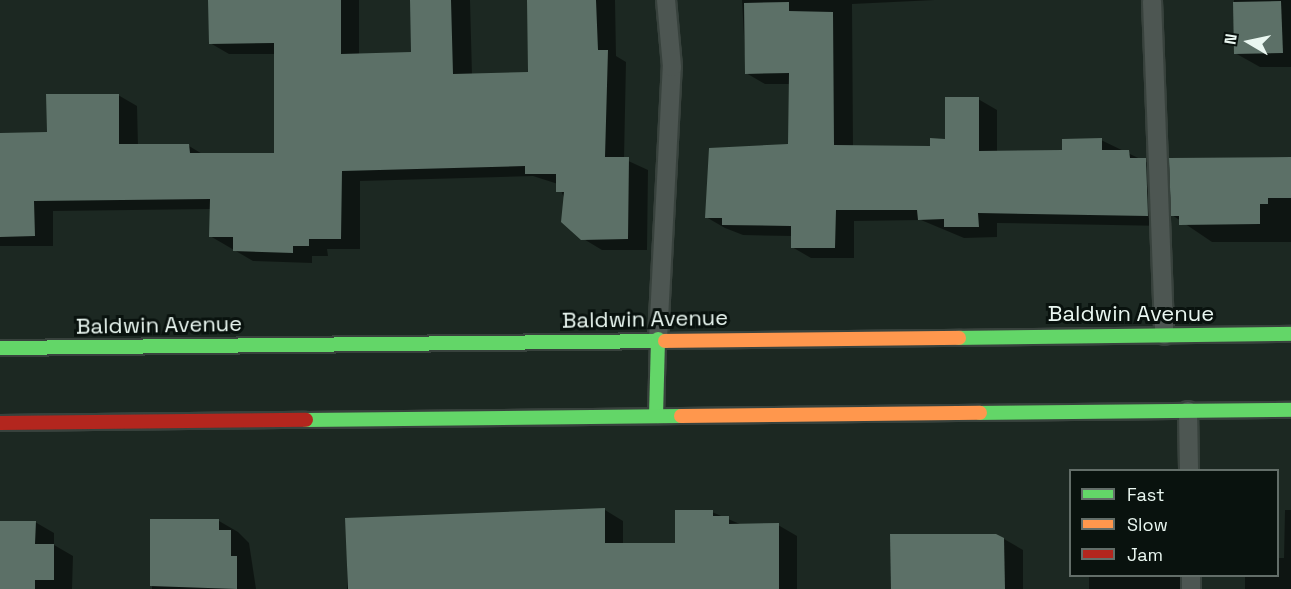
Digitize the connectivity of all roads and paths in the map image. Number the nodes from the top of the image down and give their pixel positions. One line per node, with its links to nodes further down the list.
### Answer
1 (666, 0): 5 (lane)
2 (1152, 2): 4 (lane)
3 (1291, 334): 4 (main road, Baldwin Avenue)
4 (1164, 335): 5 (main road, Baldwin Avenue)
5 (658, 339): 6 (main road, Baldwin Avenue); 9 (main road)
6 (0, 348)
7 (1291, 410): 8 (main road)
8 (1188, 411): 9 (main road); 11 (lane)
9 (656, 416): 10 (main road)
10 (0, 423)
11 (1189, 469)

